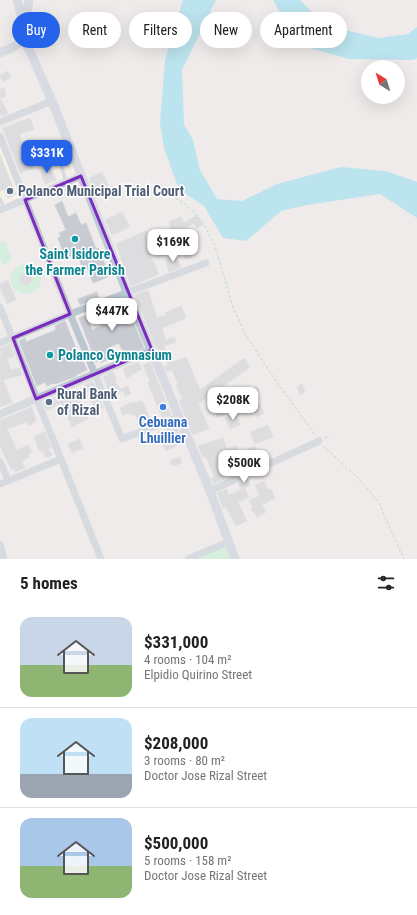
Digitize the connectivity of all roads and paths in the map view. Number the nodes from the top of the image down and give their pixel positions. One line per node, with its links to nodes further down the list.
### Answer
1 (17, 0): 3 (main road)
2 (29, 0): 4 (main road)
3 (19, 12)
4 (28, 12)
5 (12, 47): 7 (main road)
6 (28, 48): 8 (main road)
7 (0, 53)
8 (52, 101): 9 (street); 11 (main road)
9 (0, 122)
10 (0, 136): 16 (street)
11 (75, 160): 12 (main road); 13 (lane)
12 (81, 176): 13 (street); 19 (main road)
13 (66, 182): 16 (street)
14 (167, 193): 29 (path)
15 (0, 199): 17 (lane)
16 (25, 200): 17 (street); 21 (street)
17 (2, 209)
18 (206, 263): 19 (street)
19 (127, 292): 21 (street); 24 (main road)
20 (0, 307): 22 (street)
21 (70, 314): 22 (street); 25 (street)
22 (13, 338): 23 (street); 26 (street)
23 (0, 343)
24 (152, 350): 25 (street); 28 (main road)
25 (95, 374): 26 (street); 28 (street)
26 (36, 399): 27 (street); 30 (street)
27 (0, 414)
28 (179, 417): 34 (main road)
29 (319, 441): 34 (street); 41 (path)
30 (61, 459): 32 (street); 38 (street)
31 (0, 462): 32 (street)
32 (8, 480): 33 (street)
33 (0, 484)
34 (210, 491): 35 (main road)
35 (228, 542): 39 (street); 40 (main road)
36 (0, 544): 37 (street)
37 (4, 559)
38 (101, 559)
39 (188, 559)
40 (235, 559)
41 (404, 559)

